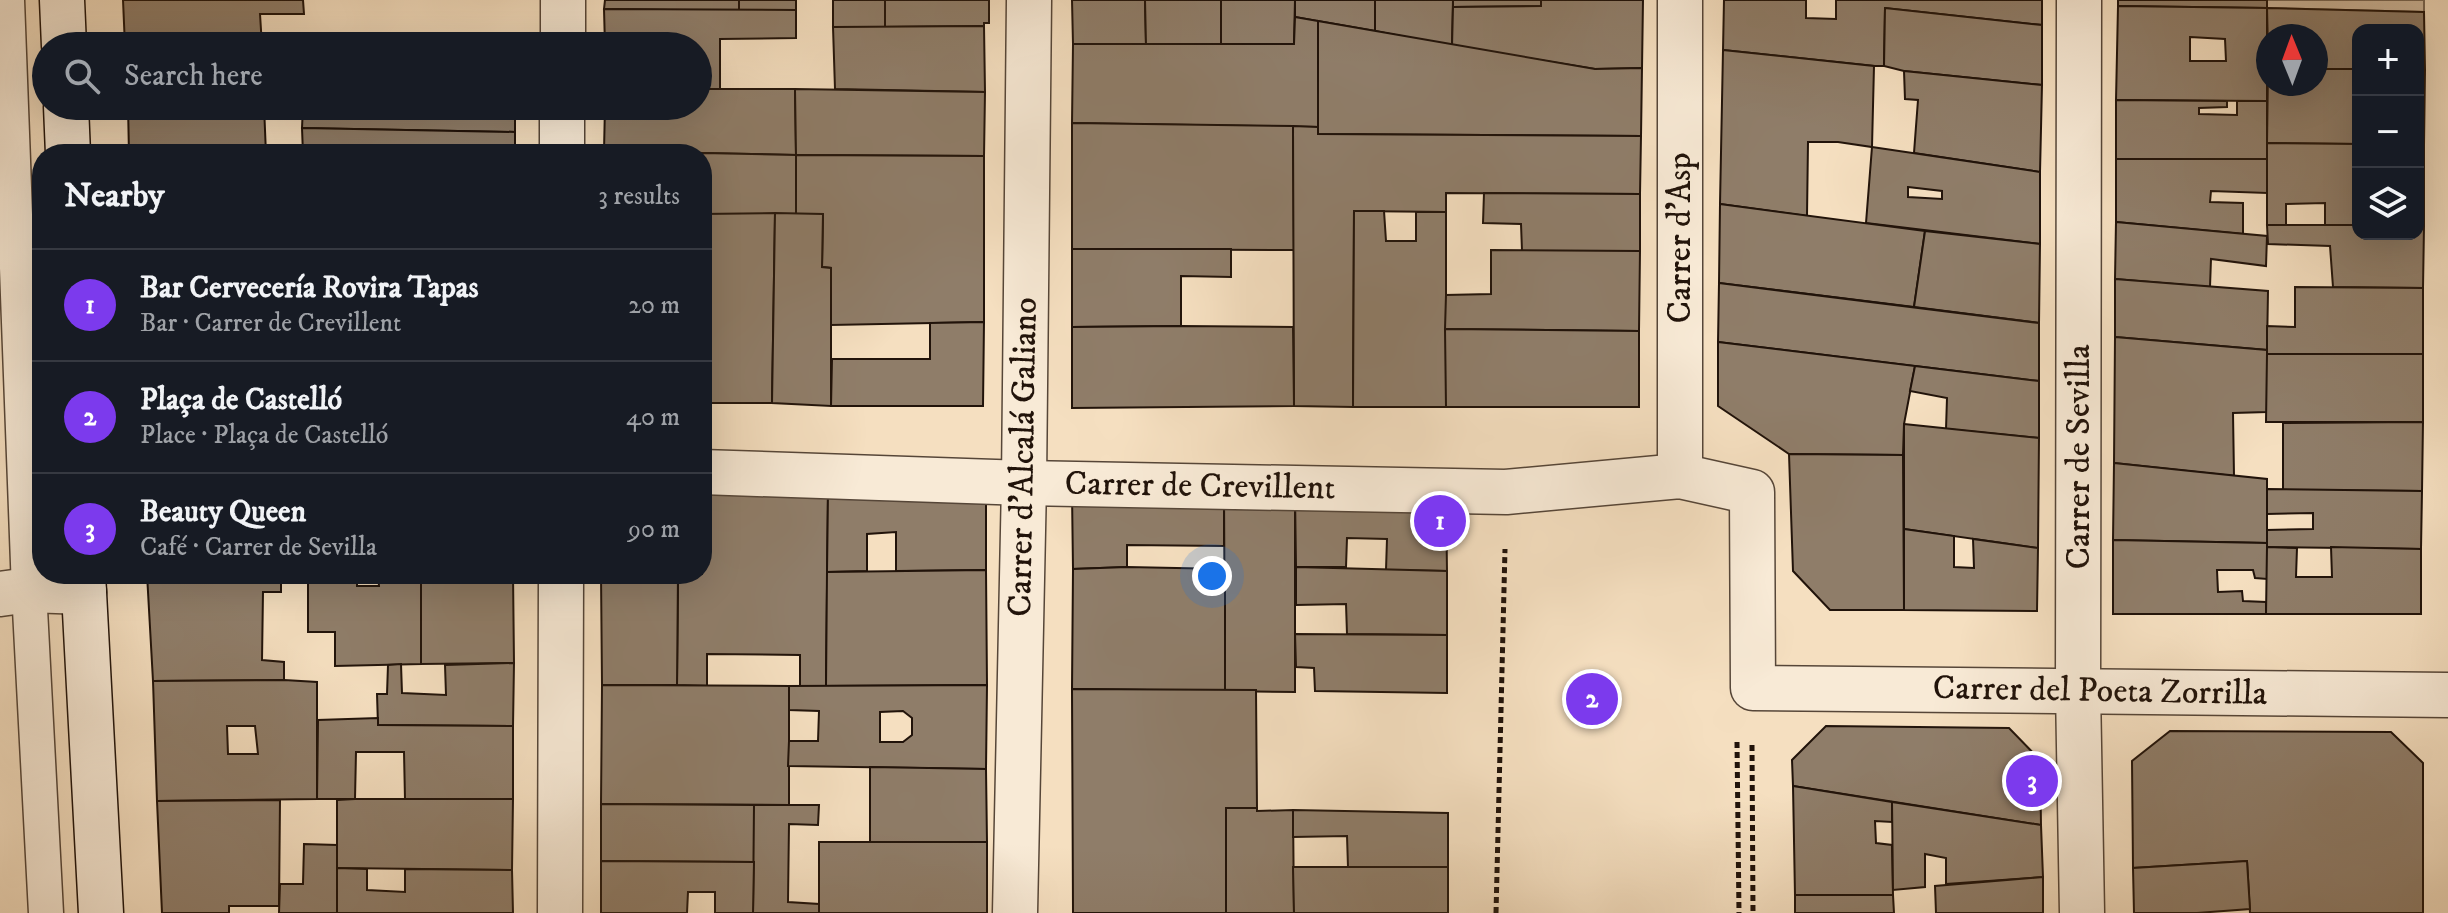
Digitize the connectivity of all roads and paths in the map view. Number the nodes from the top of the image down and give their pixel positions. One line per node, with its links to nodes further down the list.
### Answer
1 (7, 0): 20 (lane)
2 (62, 0): 7 (street)
3 (563, 0): 8 (street)
4 (1029, 0): 15 (street, Carrer d'Alcalá Galiano)
5 (1680, 0): 14 (street, Carrer d'Asp)
6 (2079, 0): 22 (street, Carrer de Sevilla)
7 (63, 32)
8 (563, 32)
9 (67, 120): 11 (street)
10 (562, 120): 12 (street)
11 (68, 144)
12 (562, 144)
13 (712, 472): 15 (street, Carrer de Crevillent)
14 (1680, 476): 16 (street, Carrer de Crevillent); 21 (street, Carrer de Crevillent)
15 (1024, 483): 16 (street, Carrer de Crevillent); 27 (street, Carrer d'Alcalá Galiano)
16 (1506, 492): 28 (path)
17 (75, 584): 20 (street)
18 (83, 584): 25 (street)
19 (561, 584): 26 (street)
20 (14, 592): 24 (lane)
21 (1753, 688): 22 (street, Carrer del Poeta Zorrilla); 29 (path); 30 (path)
22 (2078, 690): 23 (street, Carrer del Poeta Zorrilla); 31 (street, Carrer de Sevilla)
23 (2448, 695)
24 (46, 913)
25 (101, 913)
26 (560, 913)
27 (1015, 913)
28 (1496, 913)
29 (1739, 913)
30 (1753, 913)
31 (2082, 913)

